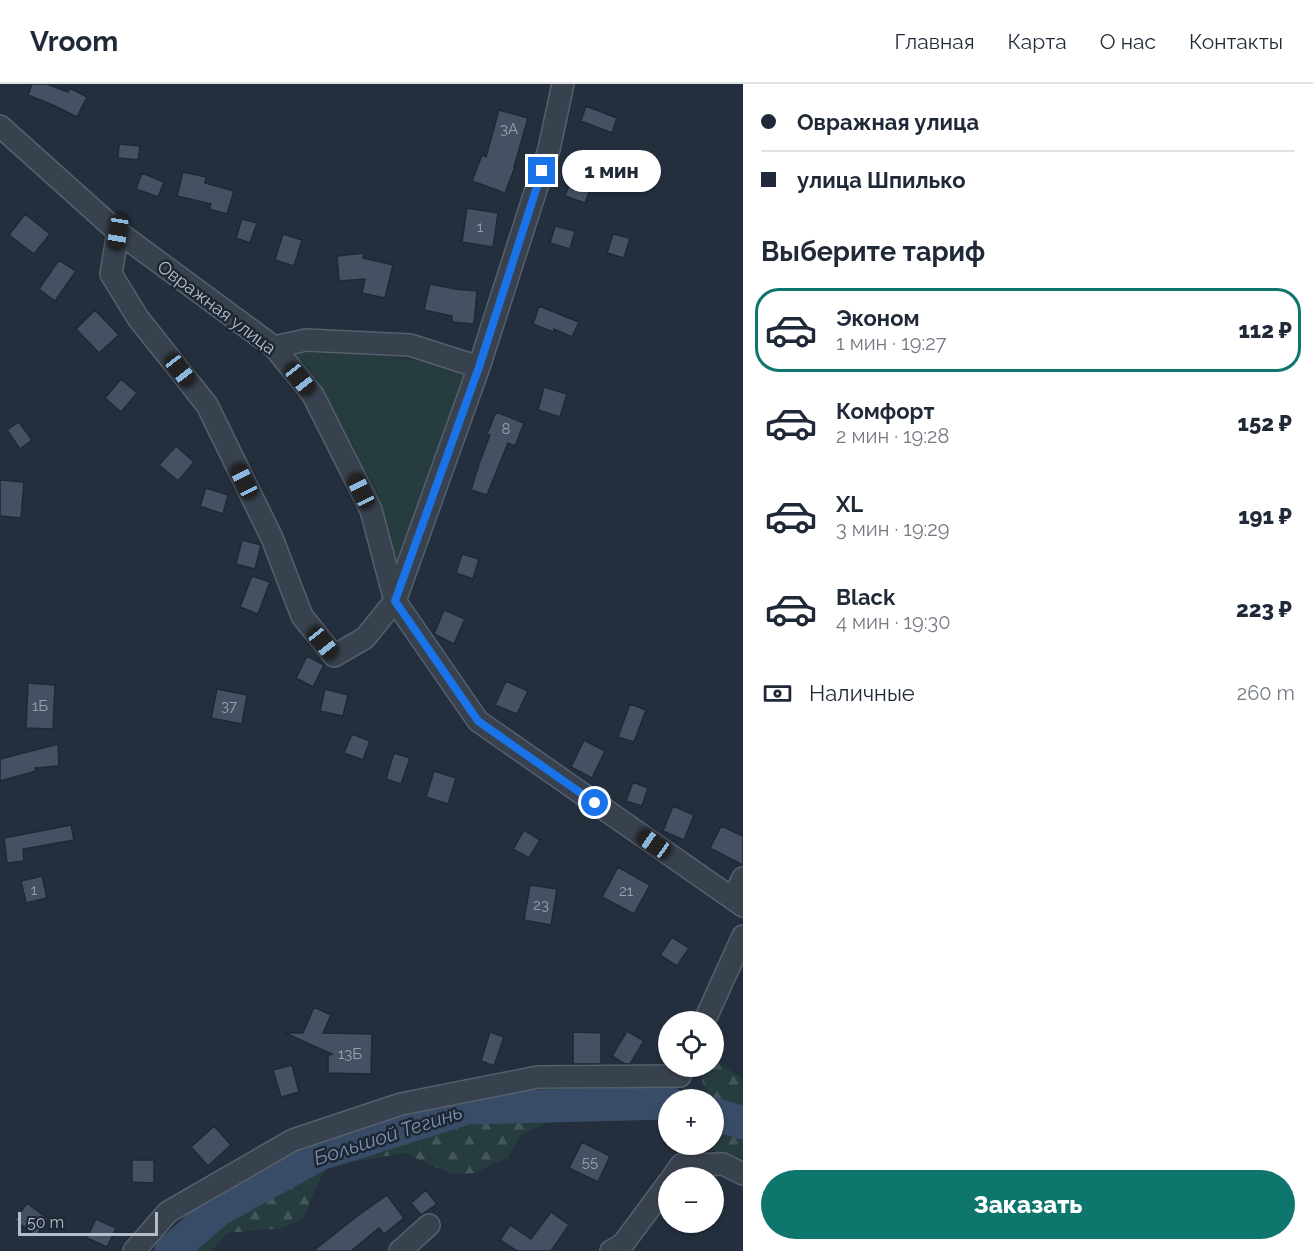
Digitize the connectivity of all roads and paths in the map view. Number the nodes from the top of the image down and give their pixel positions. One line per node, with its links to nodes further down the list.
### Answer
1 (563, 84): 5 (street)
2 (0, 126): 3 (street, Овражная улица)
3 (118, 232): 4 (street, Овражная улица); 6 (street)
4 (274, 347): 5 (street); 6 (street, Овражная улица)
5 (479, 367): 6 (street)
6 (395, 601): 8 (street, Овражная улица)
7 (743, 878): 8 (street)
8 (738, 903)
9 (743, 936): 10 (street)
10 (709, 1011)
11 (658, 1074): 16 (street)
12 (680, 1167): 13 (street)
13 (743, 1174)
14 (658, 1197): 18 (street)
15 (429, 1225): 17 (street)
16 (135, 1251)
17 (400, 1251)
18 (611, 1251)

